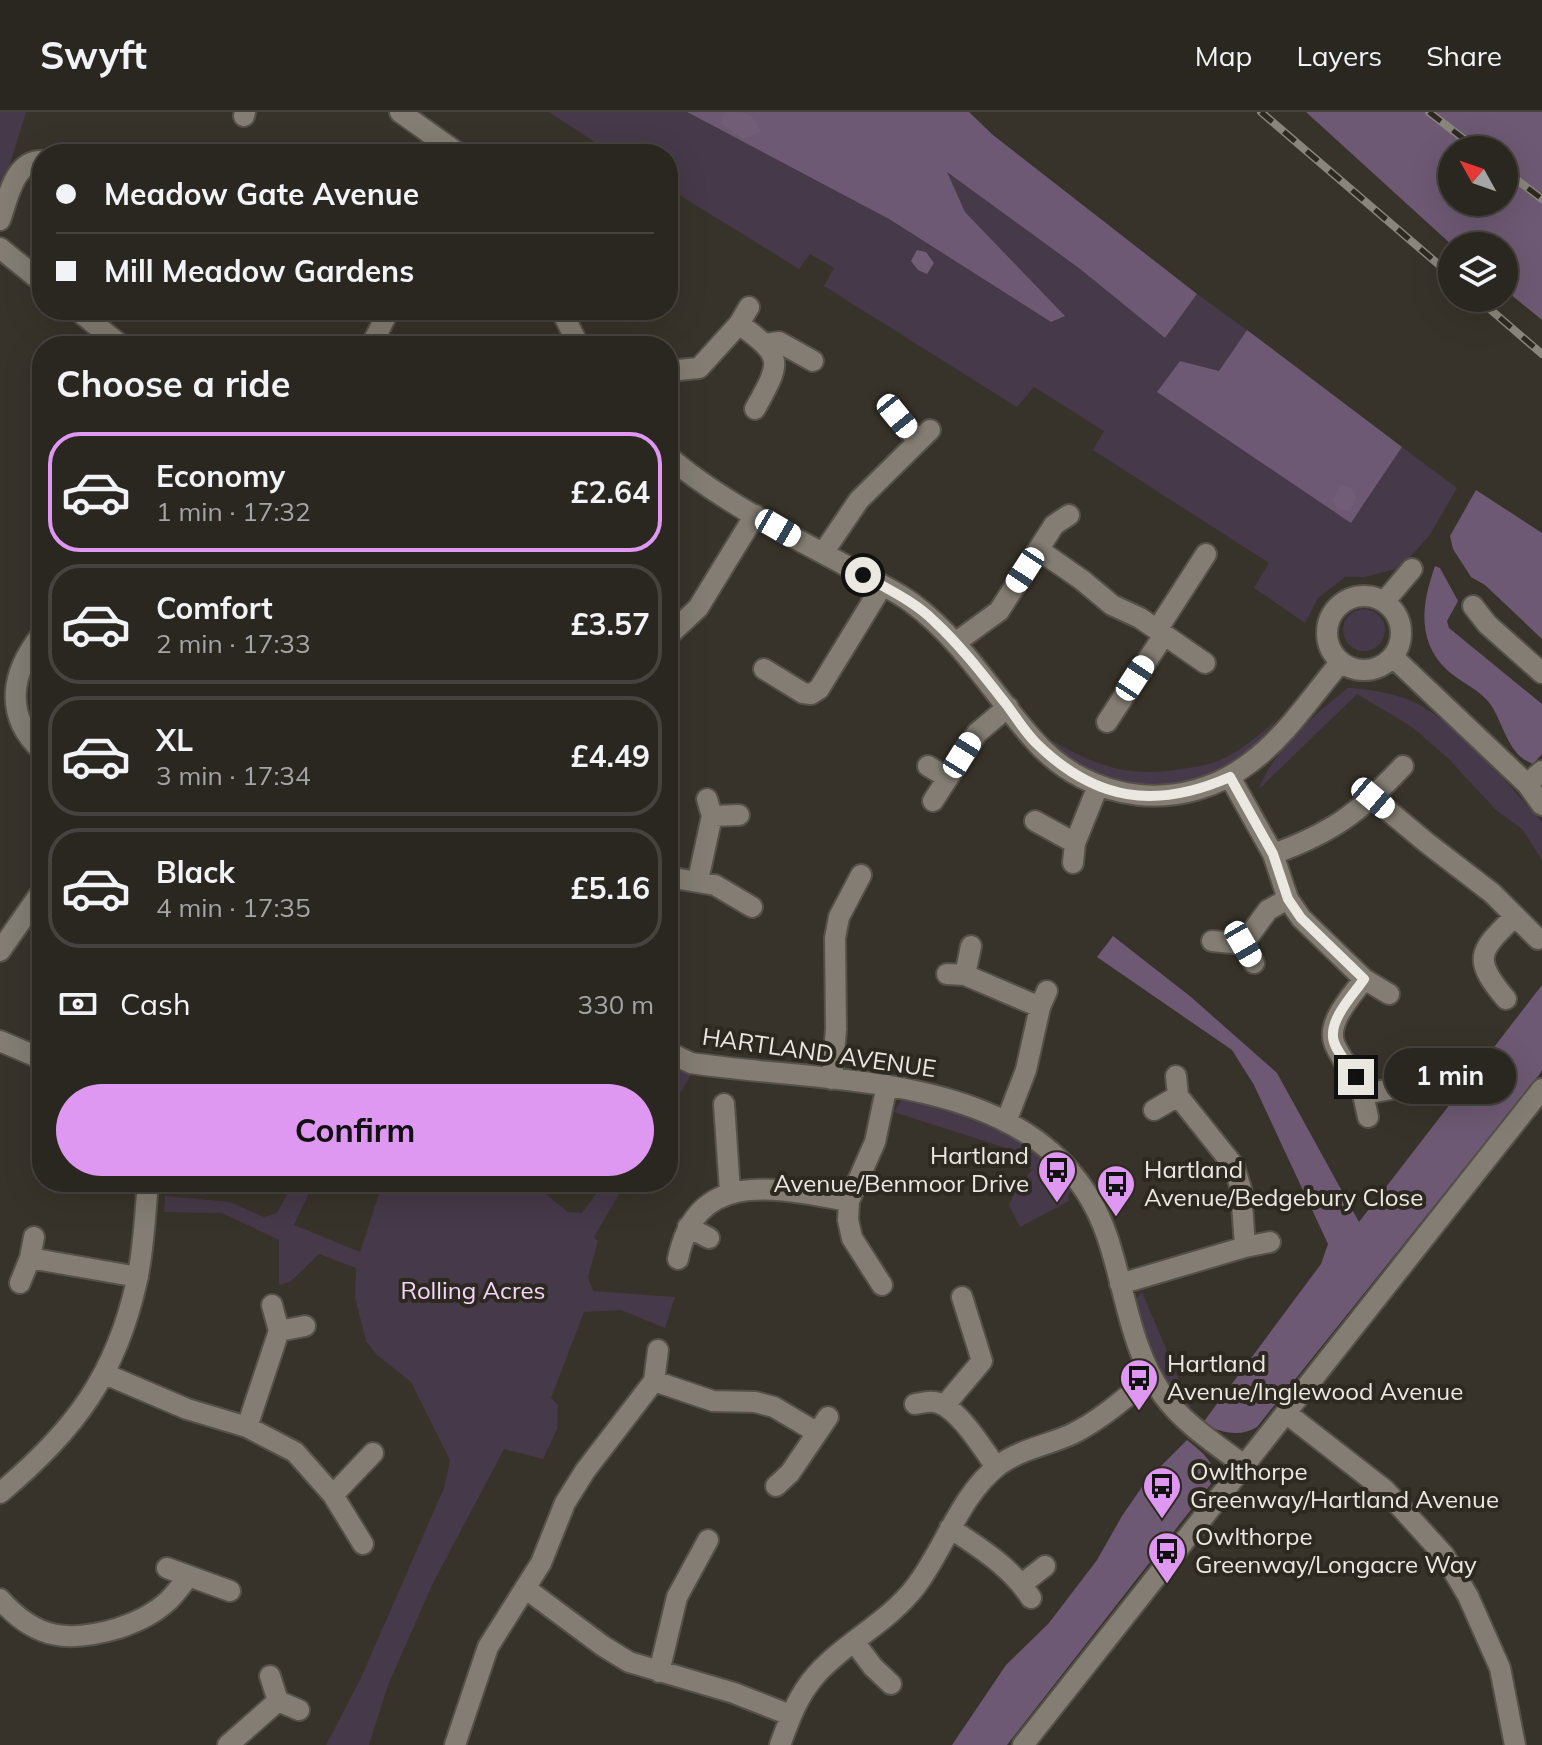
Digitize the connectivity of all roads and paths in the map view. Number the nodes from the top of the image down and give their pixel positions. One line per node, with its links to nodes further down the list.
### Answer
1 (400, 112): 2 (street)
2 (445, 144)
3 (32, 162): 4 (street)
4 (0, 220)
5 (0, 248): 6 (street)
6 (32, 274)
7 (766, 344): 8 (street); 9 (street); 10 (street)
8 (813, 361)
9 (678, 370)
10 (755, 409)
11 (897, 416): 16 (street)
12 (678, 464): 13 (street)
13 (755, 515): 16 (street); 22 (street)
14 (1069, 515): 15 (street)
15 (1039, 550): 23 (street); 24 (street)
16 (823, 553): 19 (street)
17 (1206, 554): 23 (street)
18 (1412, 569): 20 (street)
19 (882, 586): 24 (street); 29 (street)
20 (1384, 602): 26 (street); 28 (street)
21 (1473, 606): 30 (street)
22 (678, 627)
23 (1160, 632): 27 (street); 32 (street)
24 (955, 643): 31 (street)
25 (32, 649): 33 (street)
26 (1393, 657): 28 (street); 38 (street)
27 (1205, 663)
28 (1340, 663): 36 (street)
29 (764, 669)
30 (1542, 673)
31 (1008, 707): 37 (street); 39 (street)
32 (1107, 722)
33 (32, 738)
34 (928, 766): 37 (street)
35 (1403, 766): 40 (street)
36 (1230, 777): 39 (street); 45 (street)
37 (948, 778): 41 (street)
38 (1534, 778): 42 (street)
39 (1098, 786): 44 (street)
40 (1373, 798): 45 (street); 52 (street)
41 (933, 801)
42 (1542, 805)
43 (739, 815): 48 (street)
44 (1035, 821)
45 (1273, 854): 49 (street)
46 (861, 875): 66 (street)
47 (678, 878): 48 (street)
48 (698, 880): 51 (street)
49 (1288, 899): 56 (street); 60 (street)
50 (32, 901): 53 (street)
51 (752, 907)
52 (1515, 916): 54 (street); 62 (street)
53 (6, 926): 58 (street)
54 (1538, 939)
55 (1212, 941): 56 (street)
56 (1243, 944): 59 (street)
57 (971, 946): 74 (street)
58 (0, 951)
59 (1254, 963)
60 (1364, 979): 61 (street); 70 (street)
61 (1389, 994)
62 (1506, 999)
63 (0, 1041): 64 (street)
64 (32, 1055)
65 (678, 1057): 66 (street, HARTLAND AVENUE)
66 (832, 1079): 67 (street, HARTLAND AVENUE)
67 (887, 1085): 74 (street, HARTLAND AVENUE); 77 (street)
68 (1398, 1088): 70 (street)
69 (1542, 1089): 97 (street)
70 (1363, 1094): 73 (street)
71 (724, 1104): 76 (street)
72 (1154, 1110): 81 (street)
73 (1368, 1117)
74 (1006, 1122): 85 (street, HARTLAND AVENUE)
75 (147, 1192): 83 (street)
76 (730, 1192): 77 (street); 78 (street)
77 (849, 1201): 86 (street)
78 (688, 1227): 79 (street); 82 (street)
79 (709, 1238)
80 (1270, 1242): 81 (street)
81 (1245, 1247): 85 (street)
82 (678, 1259)
83 (138, 1277): 84 (street); 92 (street)
84 (20, 1283)
85 (1120, 1284): 93 (street, HARTLAND AVENUE)
86 (882, 1285)
87 (962, 1297): 96 (street)
88 (272, 1305): 90 (street)
89 (305, 1326): 90 (street)
90 (279, 1331): 98 (street)
91 (658, 1350): 94 (street)
92 (105, 1374): 98 (street); 102 (street)
93 (1151, 1377): 100 (street, HARTLAND AVENUE); 101 (street)
94 (654, 1381): 103 (street); 113 (street)
95 (915, 1404): 96 (street)
96 (945, 1405): 101 (street)
97 (1286, 1413): 100 (street); 127 (street)
98 (247, 1427): 104 (street)
99 (373, 1453): 104 (street)
100 (1245, 1466): 126 (street)
101 (996, 1467): 105 (street)
102 (3, 1484)
103 (776, 1486)
104 (333, 1495): 107 (street)
105 (950, 1528): 109 (street); 116 (street)
106 (708, 1540): 108 (street)
107 (363, 1544)
108 (693, 1566): 111 (street); 117 (street)
109 (1045, 1566)
110 (167, 1568): 112 (street)
111 (712, 1575)
112 (188, 1577): 114 (street); 115 (street)
113 (525, 1588): 117 (street); 123 (street)
114 (230, 1591)
115 (0, 1599)
116 (855, 1643): 119 (street); 122 (street)
117 (659, 1672): 122 (street)
118 (270, 1676): 120 (street)
119 (891, 1684)
120 (278, 1701): 121 (street); 124 (street)
121 (299, 1710)
122 (790, 1715): 125 (street)
123 (459, 1743)
124 (228, 1745)
125 (780, 1745)
126 (1023, 1745)
127 (1515, 1745)

